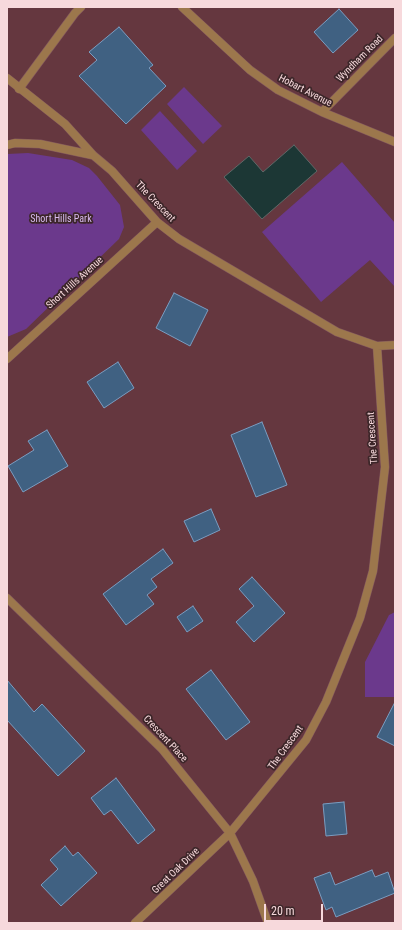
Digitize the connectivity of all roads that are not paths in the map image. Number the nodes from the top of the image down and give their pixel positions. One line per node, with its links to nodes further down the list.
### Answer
1 (82, 7): 5 (street)
2 (182, 7): 6 (street, Hobart Avenue)
3 (395, 38): 6 (street, Wyndham Road)
4 (7, 78): 5 (street, The Crescent)
5 (19, 89): 9 (street, The Crescent)
6 (322, 112): 7 (street, Hobart Avenue)
7 (395, 142)
8 (7, 145): 9 (street, The Crescent)
9 (93, 156): 10 (street, The Crescent)
10 (157, 222): 12 (street, The Crescent); 13 (street, Short Hills Avenue)
11 (395, 345): 12 (street)
12 (377, 346): 17 (street, The Crescent)
13 (18, 348): 14 (street); 15 (street, Short Hills Avenue)
14 (7, 349)
15 (7, 359)
16 (7, 598): 17 (street, Crescent Place)
17 (230, 833): 18 (street, Great Oak Drive); 19 (street, Crescent Place)
18 (135, 923)
19 (268, 923)

